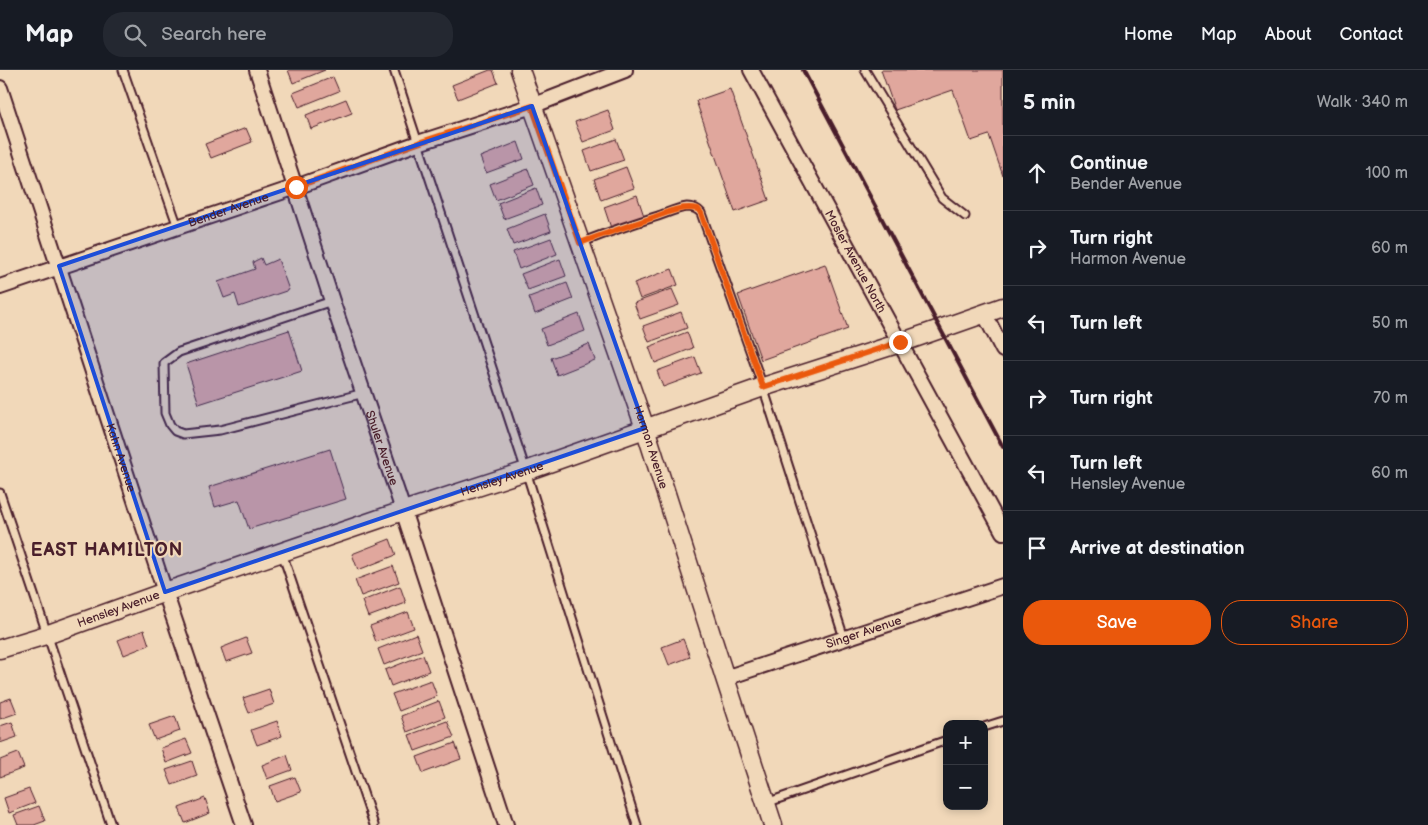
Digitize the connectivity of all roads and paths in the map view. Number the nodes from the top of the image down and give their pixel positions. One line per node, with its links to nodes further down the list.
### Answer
1 (123, 70): 13 (lane)
2 (257, 70): 11 (street, Shuler Avenue)
3 (394, 70): 10 (lane)
4 (520, 70): 9 (street, Harmon Avenue)
5 (625, 70): 9 (street, Bender Avenue)
6 (752, 70): 20 (street, Mosler Avenue North)
7 (865, 70): 12 (lane)
8 (0, 88): 15 (street, Kahn Avenue)
9 (532, 106): 10 (street, Bender Avenue); 14 (street, Harmon Avenue)
10 (418, 143): 11 (street, Bender Avenue); 25 (lane)
11 (296, 187): 13 (street, Bender Avenue); 17 (street, Shuler Avenue)
12 (965, 216)
13 (178, 227): 15 (street, Bender Avenue)
14 (580, 243): 22 (lane); 24 (street, Harmon Avenue)
15 (59, 266): 16 (street, Bender Avenue); 31 (street, Kahn Avenue)
16 (0, 287)
17 (332, 301): 23 (street, Shuler Avenue); 23 (lane)
18 (1003, 307): 19 (street, Hensley Avenue)
19 (984, 314): 20 (street, Hensley Avenue); 21 (street)
20 (900, 342): 22 (street, Hensley Avenue); 28 (street, Mosler Avenue North)
21 (1003, 350)
22 (763, 387): 24 (street, Hensley Avenue); 33 (lane)
23 (364, 393): 27 (street, Shuler Avenue)
24 (645, 428): 25 (street, Hensley Avenue); 35 (street, Harmon Avenue)
25 (526, 471): 27 (street, Hensley Avenue); 44 (lane)
26 (0, 493): 32 (lane)
27 (403, 510): 29 (street, Hensley Avenue); 43 (street, Shuler Avenue)
28 (1003, 532)
29 (282, 552): 31 (street, Hensley Avenue); 42 (lane)
30 (1003, 586): 33 (street, Singer Avenue)
31 (165, 592): 32 (street, Hensley Avenue); 41 (street, Kahn Avenue)
32 (46, 635): 34 (street, Hensley Avenue); 40 (lane)
33 (844, 638): 35 (street, Singer Avenue)
34 (0, 649)
35 (725, 678): 39 (street, Harmon Avenue)
36 (1003, 721): 37 (lane)
37 (988, 726)
38 (943, 741): 39 (lane)
39 (766, 803): 45 (street, Harmon Avenue)
40 (111, 825)
41 (244, 825)
42 (374, 825)
43 (506, 825)
44 (637, 825)
45 (773, 825)

